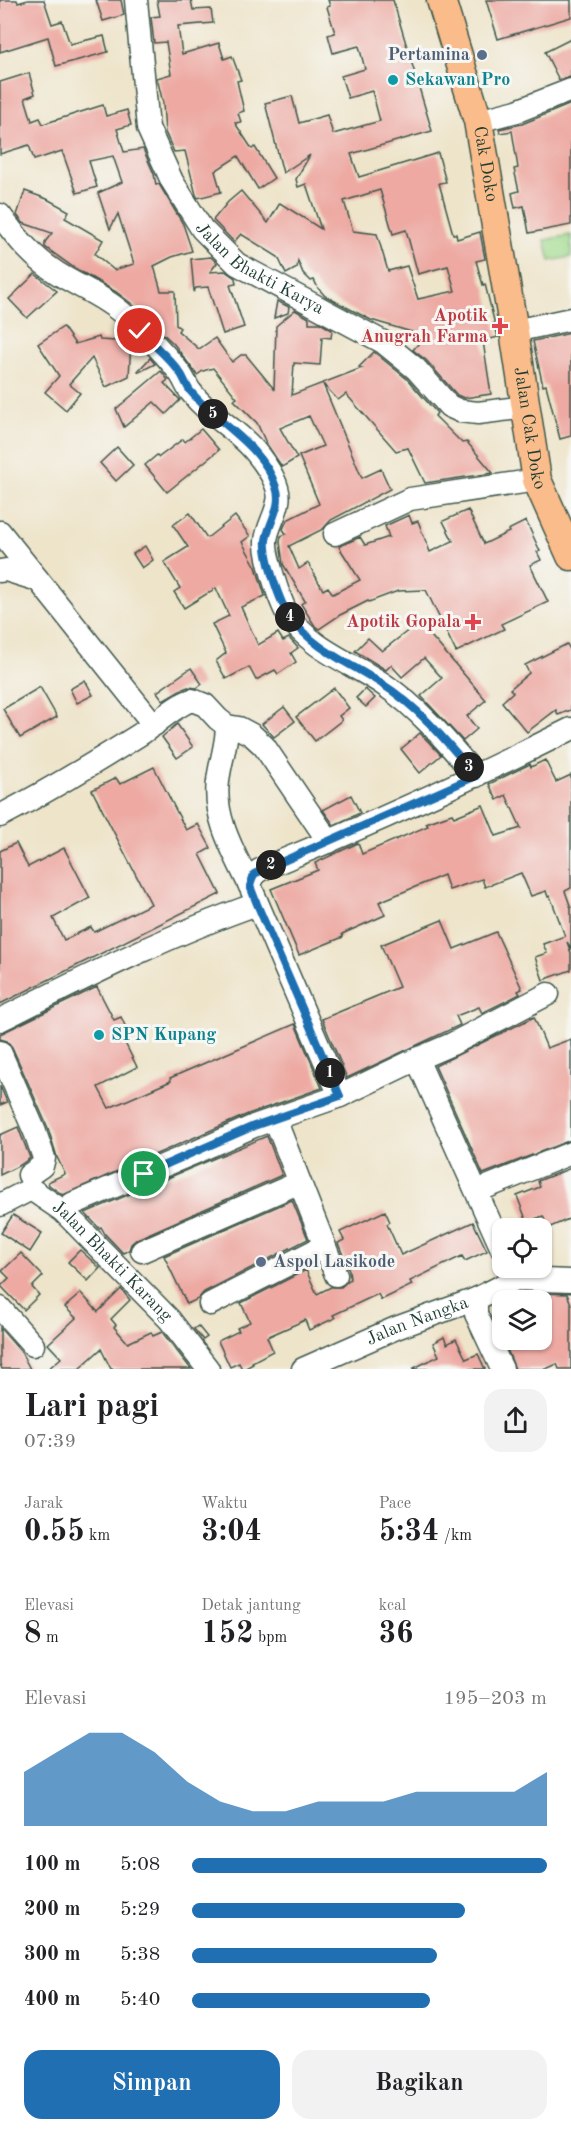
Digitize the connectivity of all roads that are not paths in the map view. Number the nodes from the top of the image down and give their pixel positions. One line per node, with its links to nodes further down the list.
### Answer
1 (136, 0): 8 (street, Jalan Bhakti Karya)
2 (441, 0): 4 (main road, Cak Doko)
3 (571, 90): 4 (street)
4 (478, 121): 7 (main road, Cak Doko)
5 (0, 215): 18 (street)
6 (571, 319): 7 (street)
7 (514, 331): 8 (main road, Jalan Cak Doko)
8 (526, 407): 9 (main road, Jalan Cak Doko)
9 (537, 480): 11 (street); 12 (main road, Jalan Cak Doko)
10 (0, 532): 14 (street)
11 (335, 534)
12 (571, 556)
13 (0, 571): 14 (street)
14 (38, 580): 15 (street)
15 (154, 725): 16 (street); 19 (street)
16 (227, 726): 20 (street); 21 (street)
17 (571, 729): 18 (street)
18 (476, 776): 20 (street)
19 (0, 816)
20 (329, 842): 21 (street)
21 (254, 895): 23 (street); 26 (street)
22 (548, 994): 25 (street)
23 (0, 1020)
24 (0, 1052): 29 (street)
25 (417, 1059): 26 (street); 31 (street)
26 (340, 1096): 27 (street)
27 (275, 1119): 30 (street); 32 (street)
28 (571, 1153): 31 (street)
29 (28, 1175)
30 (298, 1183): 35 (street); 36 (street)
31 (477, 1191): 34 (street)
32 (72, 1204)
33 (0, 1205): 45 (street, Jalan Bhakti Karang)
34 (492, 1226)
35 (324, 1246): 37 (street); 42 (street)
36 (142, 1251)
37 (336, 1275)
38 (506, 1278): 41 (street, Jalan Nangka)
39 (549, 1278): 40 (street, Jalan Nangka)
40 (571, 1281)
41 (476, 1299): 46 (street, Jalan Nangka); 47 (street)
42 (210, 1304)
43 (0, 1308): 44 (street)
44 (33, 1344)
45 (208, 1369)
46 (303, 1369)
47 (502, 1369)

